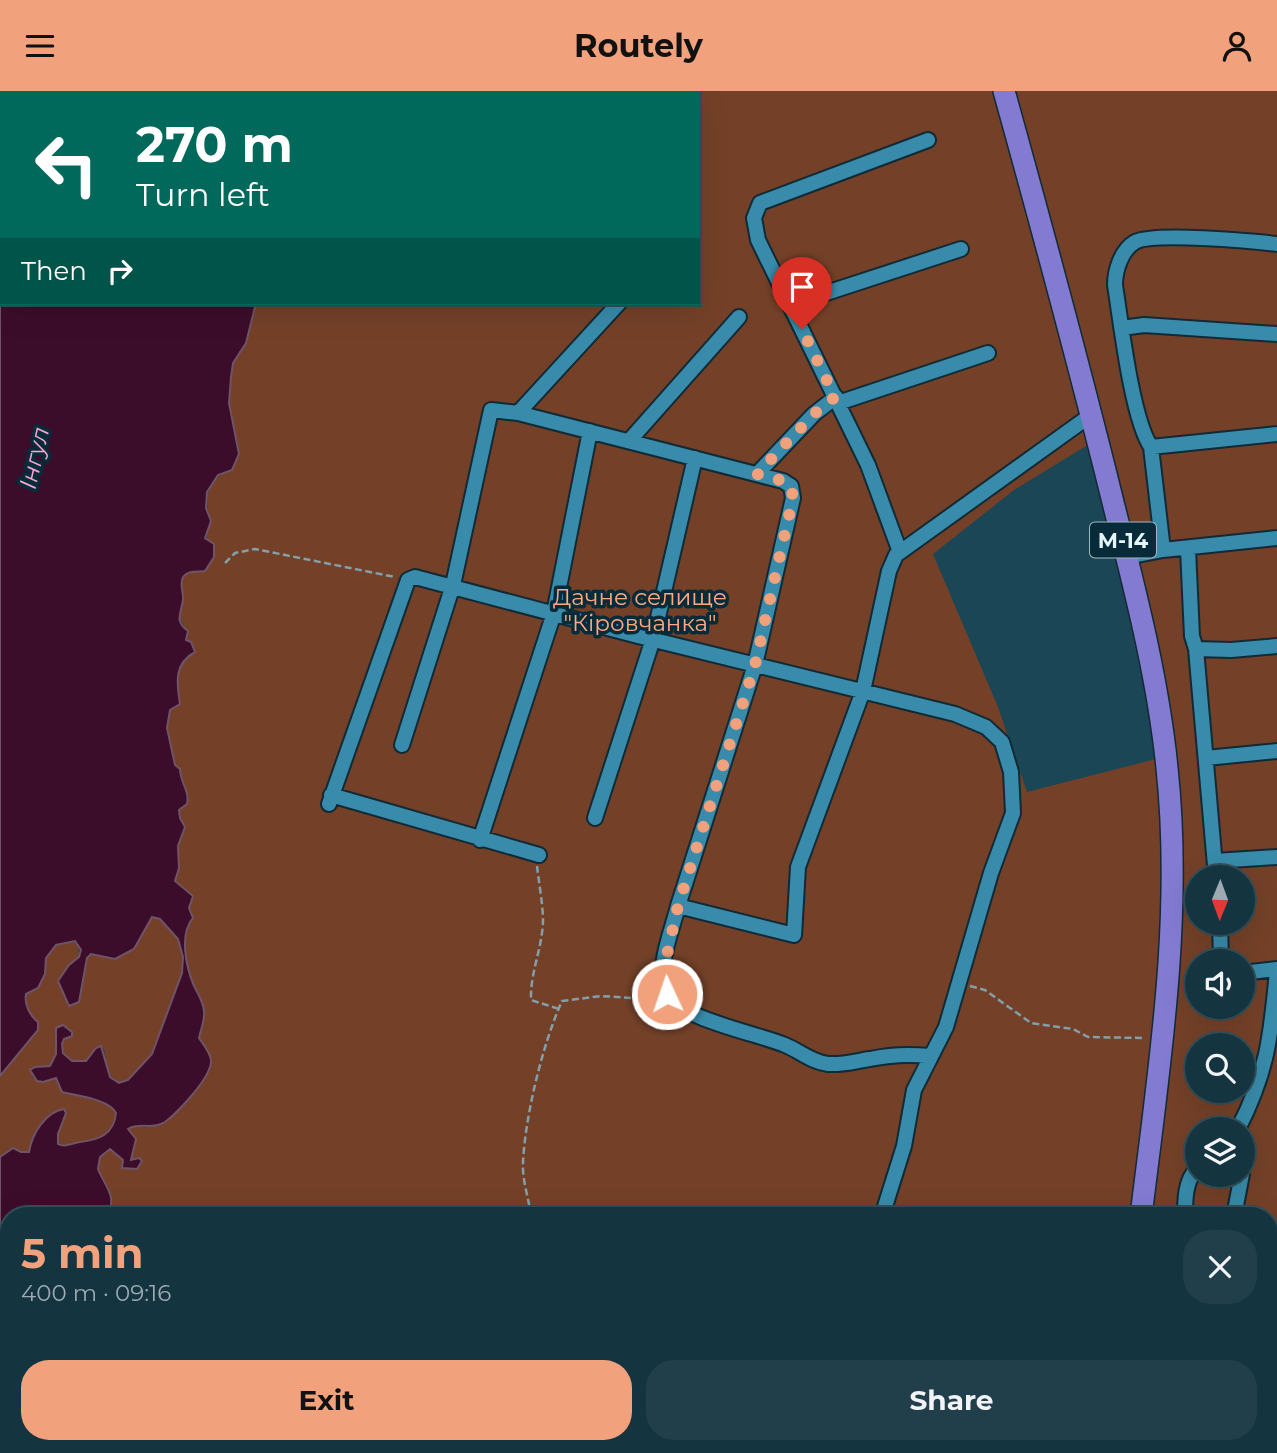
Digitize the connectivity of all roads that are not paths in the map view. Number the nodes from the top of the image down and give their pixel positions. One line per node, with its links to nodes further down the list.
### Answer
1 (1004, 91): 13 (highway, М-14)
2 (928, 140): 6 (lane)
3 (1277, 244): 8 (lane)
4 (961, 249): 6 (lane)
5 (617, 305): 12 (lane)
6 (795, 315): 11 (lane)
7 (739, 317): 16 (lane)
8 (1122, 328): 9 (lane); 17 (lane)
9 (1277, 334)
10 (988, 353): 11 (lane)
11 (837, 400): 19 (lane); 23 (lane)
12 (518, 413): 14 (lane); 25 (lane)
13 (1091, 415): 23 (lane); 24 (highway, М-14)
14 (590, 431): 16 (lane); 26 (lane)
15 (1277, 434): 17 (lane)
16 (629, 441): 18 (lane)
17 (1151, 447): 22 (lane)
18 (695, 458): 19 (lane); 27 (lane)
19 (757, 474): 30 (lane)
20 (1277, 538): 21 (lane)
21 (1188, 548): 22 (lane); 29 (lane)
22 (1163, 550): 24 (lane)
23 (900, 552): 31 (lane)
24 (1127, 557): 49 (highway, М-14)
25 (453, 586): 26 (lane); 32 (lane); 36 (lane)
26 (554, 613): 27 (lane); 36 (lane)
27 (653, 639): 30 (lane); 35 (lane)
28 (1277, 646): 29 (lane)
29 (1196, 649): 34 (lane)
30 (755, 665): 31 (lane); 41 (lane)
31 (863, 691): 41 (lane); 44 (lane)
32 (402, 745)
33 (1277, 751): 34 (lane)
34 (1206, 758): 39 (lane)
35 (595, 818)
36 (480, 840): 37 (lane)
37 (537, 854)
38 (1277, 857): 39 (lane)
39 (1215, 861): 40 (lane)
40 (1215, 865)
41 (678, 906): 44 (lane)
42 (1277, 970): 43 (lane); 45 (lane)
43 (1255, 972)
44 (929, 1056): 48 (lane)
45 (1244, 1117)
46 (1188, 1187): 50 (lane)
47 (1239, 1187): 51 (lane)
48 (885, 1207)
49 (1142, 1207)
50 (1185, 1207)
51 (1236, 1207)

